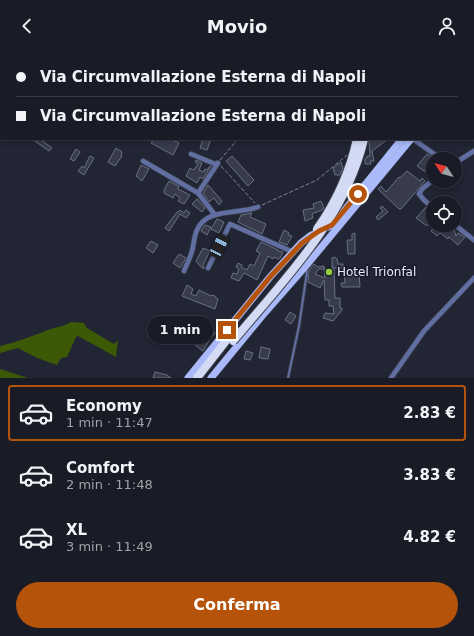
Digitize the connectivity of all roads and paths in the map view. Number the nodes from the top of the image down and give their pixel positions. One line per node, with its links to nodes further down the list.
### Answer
1 (237, 140): 13 (path)
2 (357, 140): 26 (highway, bridge)
3 (364, 140): 26 (highway, bridge)
4 (401, 140): 21 (main road)
5 (411, 140): 22 (main road)
6 (413, 140): 9 (street)
7 (474, 151): 11 (street)
8 (350, 152): 17 (path)
9 (431, 152)
10 (191, 154): 13 (street)
11 (462, 159)
12 (143, 161): 15 (street)
13 (218, 163): 15 (street); 17 (path)
14 (426, 186): 16 (street)
15 (198, 193): 18 (street)
16 (426, 202)
17 (258, 207): 18 (street)
18 (215, 215): 24 (street)
19 (462, 231): 20 (street)
20 (474, 240)
21 (293, 252): 23 (street); 27 (main road)
22 (305, 267): 30 (main road); 31 (lane)
23 (208, 268)
24 (184, 271)
25 (474, 278): 32 (street)
26 (231, 339): 28 (highway); 29 (highway)
27 (188, 378)
28 (197, 378)
29 (204, 378)
30 (211, 378)
31 (288, 378)
32 (391, 378)

